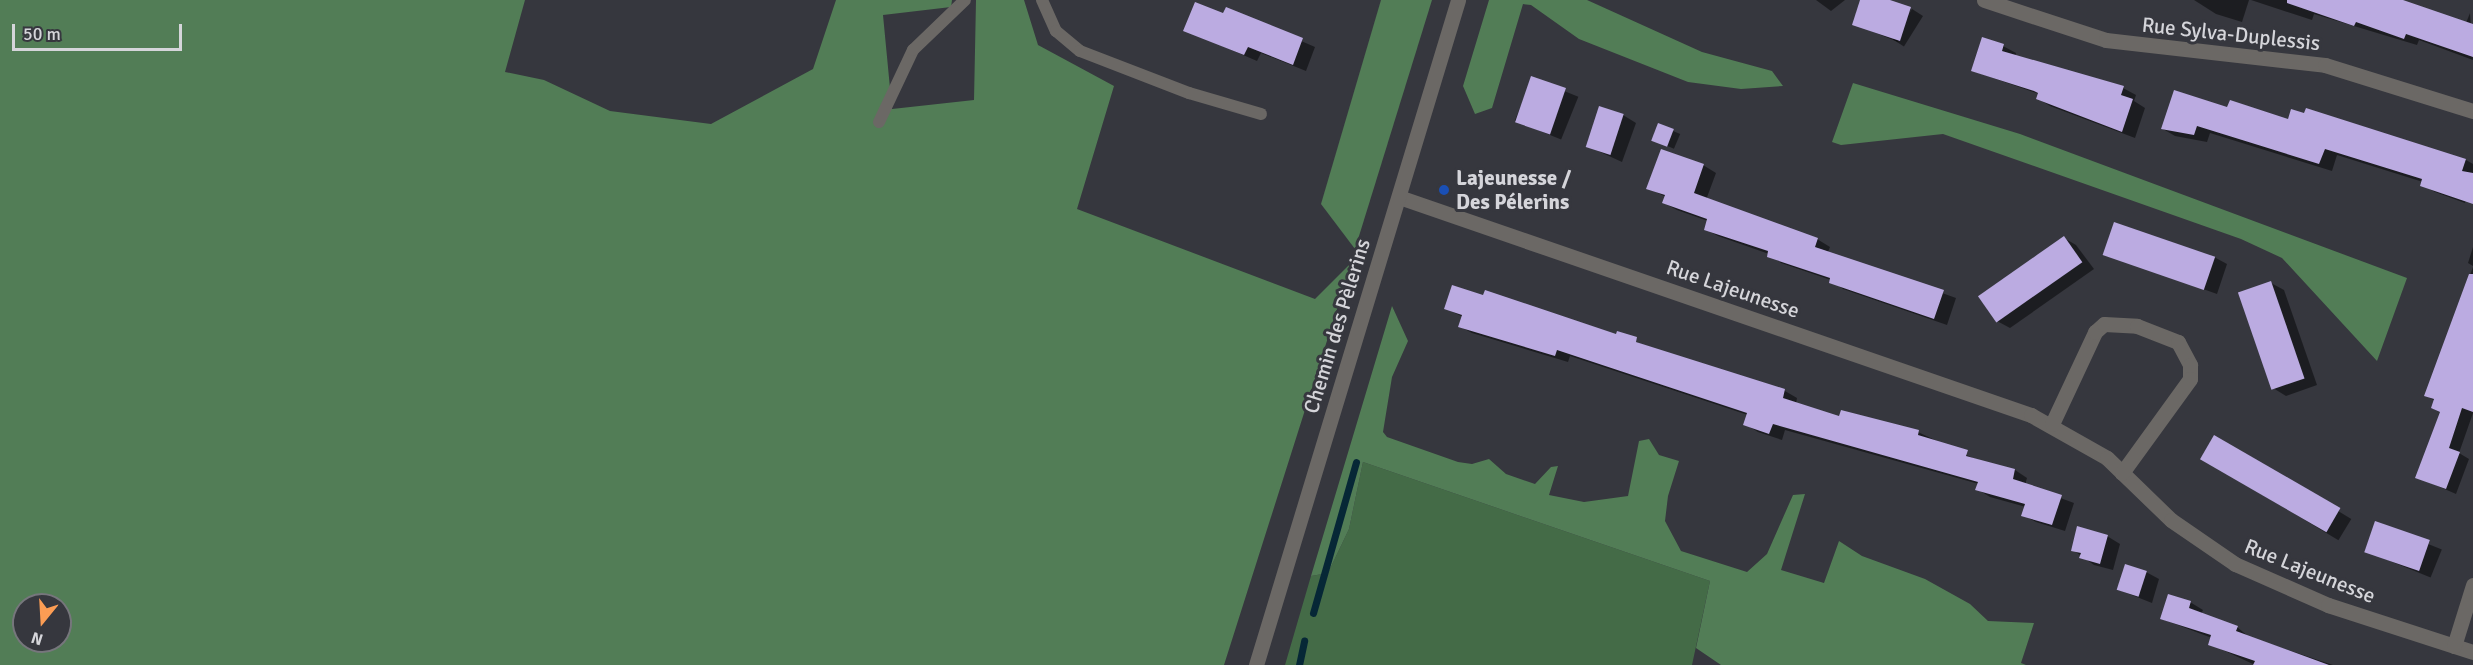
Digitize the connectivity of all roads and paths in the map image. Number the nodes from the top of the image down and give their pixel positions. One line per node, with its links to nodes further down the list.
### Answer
1 (965, 0): 7 (lane)
2 (1042, 0): 6 (lane)
3 (1458, 0): 8 (street, Chemin des Pèlerins)
4 (1984, 0): 5 (street, Rue Sylva-Duplessis)
5 (2473, 111)
6 (1261, 114)
7 (879, 122)
8 (1399, 197): 9 (street, Rue Lajeunesse); 14 (street, Chemin des Pèlerins)
9 (2052, 424): 10 (street, Rue Lajeunesse); 10 (street)
10 (2122, 473): 12 (street, Rue Lajeunesse)
11 (2473, 585): 12 (street)
12 (2454, 646): 13 (street, Rue Lajeunesse)
13 (2473, 652)
14 (1256, 665)

